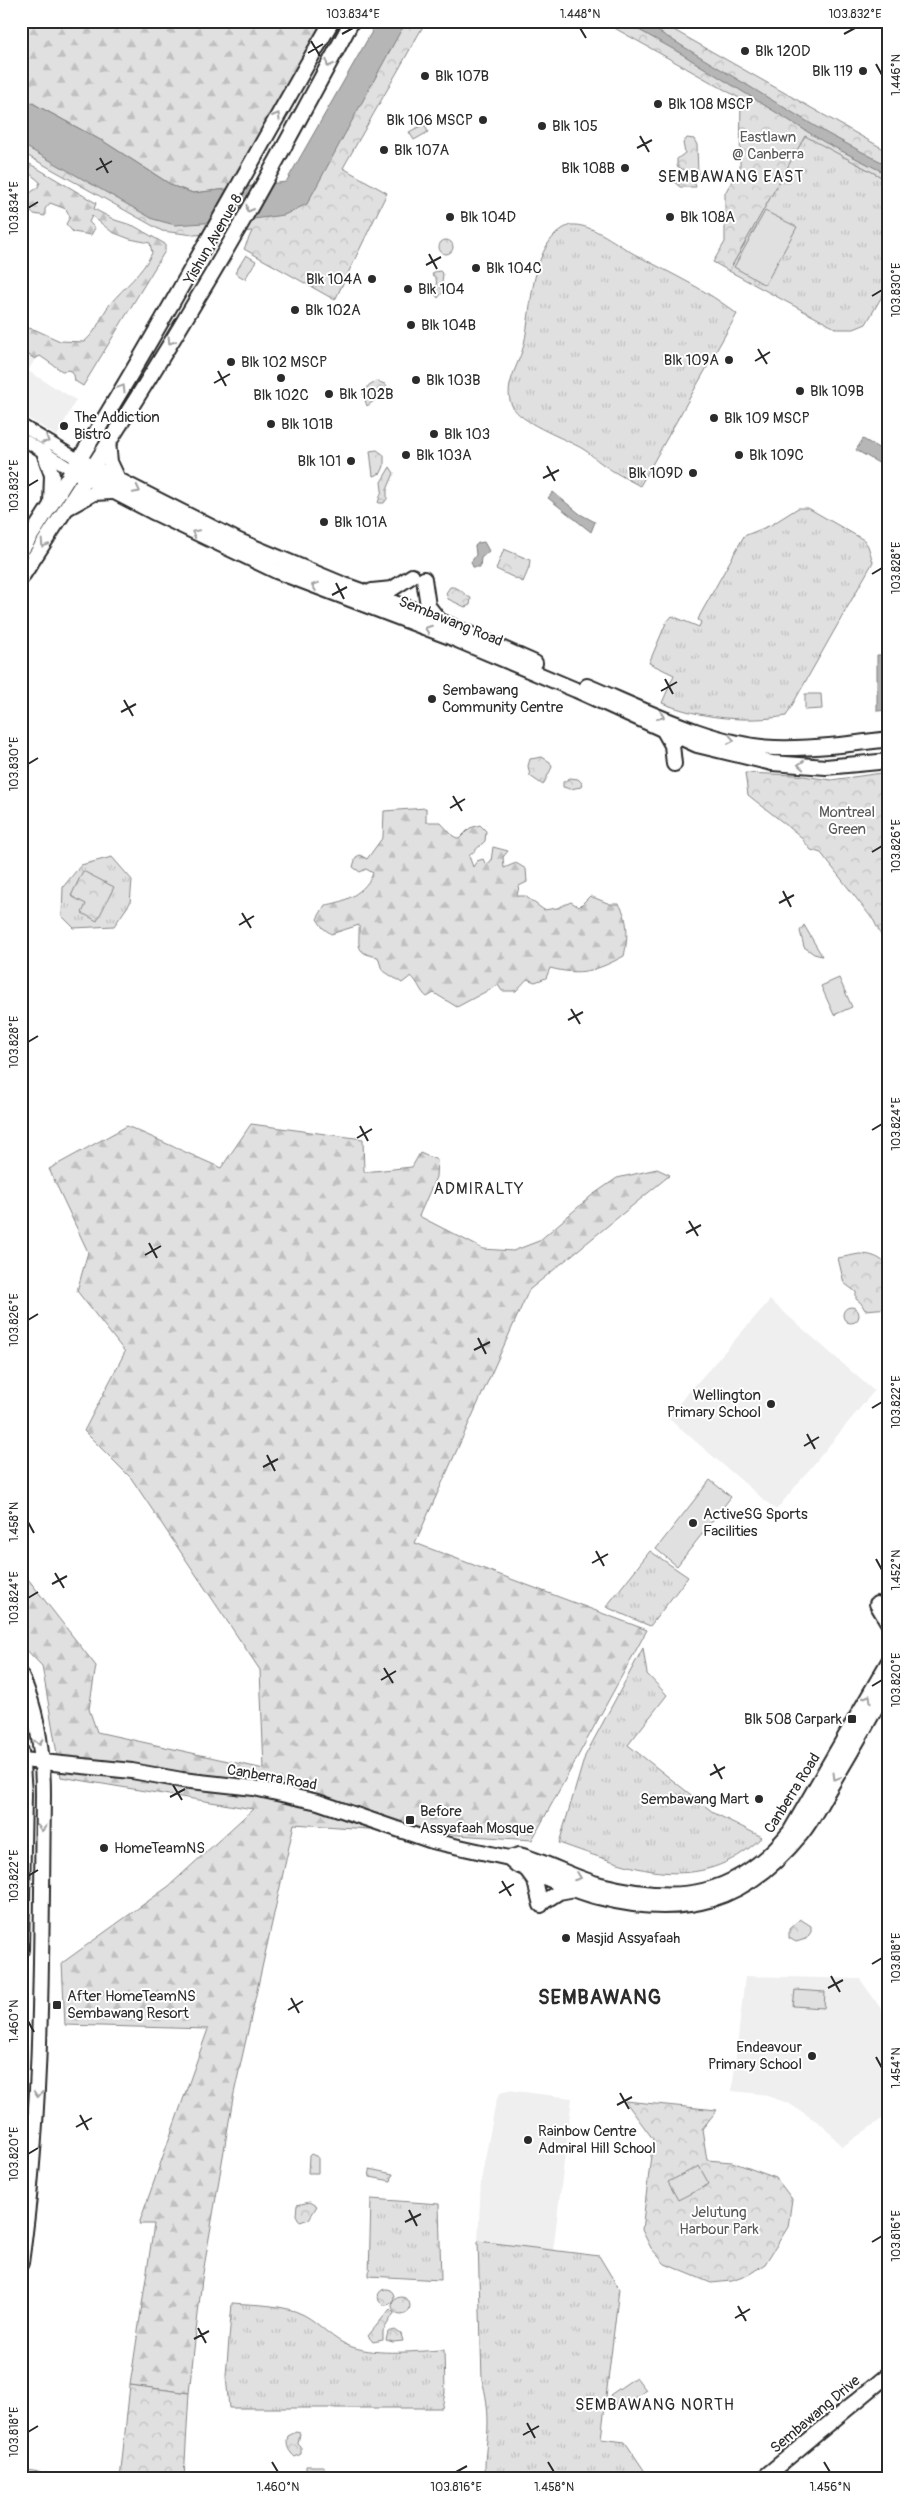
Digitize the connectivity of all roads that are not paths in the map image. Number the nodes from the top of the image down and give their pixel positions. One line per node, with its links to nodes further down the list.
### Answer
1 (332, 21): 7 (main road, Yishun Avenue 8, one-way to 1)
2 (352, 21): 5 (main road, Yishun Avenue 8, one-way to 5)
3 (21, 425): 7 (street, Sembawang Road, one-way to 7)
4 (21, 438): 6 (street, Sembawang Road)
5 (108, 442): 8 (main road, Yishun Avenue 8); 9 (main road)
6 (44, 452): 7 (street, Sembawang Road); 10 (main road)
7 (76, 465): 8 (main road, Sembawang Road); 10 (main road, Yishun Avenue 8)
8 (90, 473): 9 (main road, Sembawang Road); 11 (main road, Yishun Avenue 8)
9 (116, 486): 11 (main road); 14 (main road, Sembawang Road, one-way to 14); 16 (main road, Sembawang Road, one-way to 9)
10 (51, 505): 12 (main road, Yishun Avenue 8)
11 (66, 509): 13 (main road, Yishun Avenue 8, one-way to 13)
12 (21, 551)
13 (21, 578)
14 (363, 591): 15 (main road, Sembawang Road); 15 (main road)
15 (441, 621): 18 (main road, Sembawang Road, one-way to 18)
16 (663, 729): 20 (main road); 21 (main road, Sembawang Road, one-way to 16)
17 (889, 739): 18 (main road, Sembawang Road)
18 (844, 745): 21 (main road)
19 (889, 761): 21 (main road, Sembawang Road)
20 (674, 764)
21 (850, 766)
22 (881, 1600): 23 (main road)
23 (889, 1624)
24 (889, 1661): 32 (main road, Canberra Road, one-way to 24)
25 (21, 1676): 28 (main road, one-way to 28)
26 (889, 1683): 34 (main road, Canberra Road, one-way to 34)
27 (22, 1755): 28 (main road, Canberra Road); 30 (main road)
28 (43, 1762): 29 (main road, Canberra Road); 31 (main road)
29 (74, 1765): 31 (main road); 32 (main road, Canberra Road)
30 (22, 1792): 36 (main road)
31 (43, 1795): 35 (main road, one-way to 35)
32 (509, 1858): 33 (main road, Canberra Road)
33 (526, 1869): 34 (main road, Canberra Road); 34 (main road)
34 (576, 1889)
35 (41, 1912): 36 (main road); 38 (main road, one-way to 38)
36 (22, 1939): 37 (main road)
37 (21, 1950)
38 (21, 2263)
39 (889, 2374): 41 (main road, Sembawang Drive)
40 (889, 2387): 42 (main road, Sembawang Drive)
41 (762, 2479)
42 (775, 2479)

